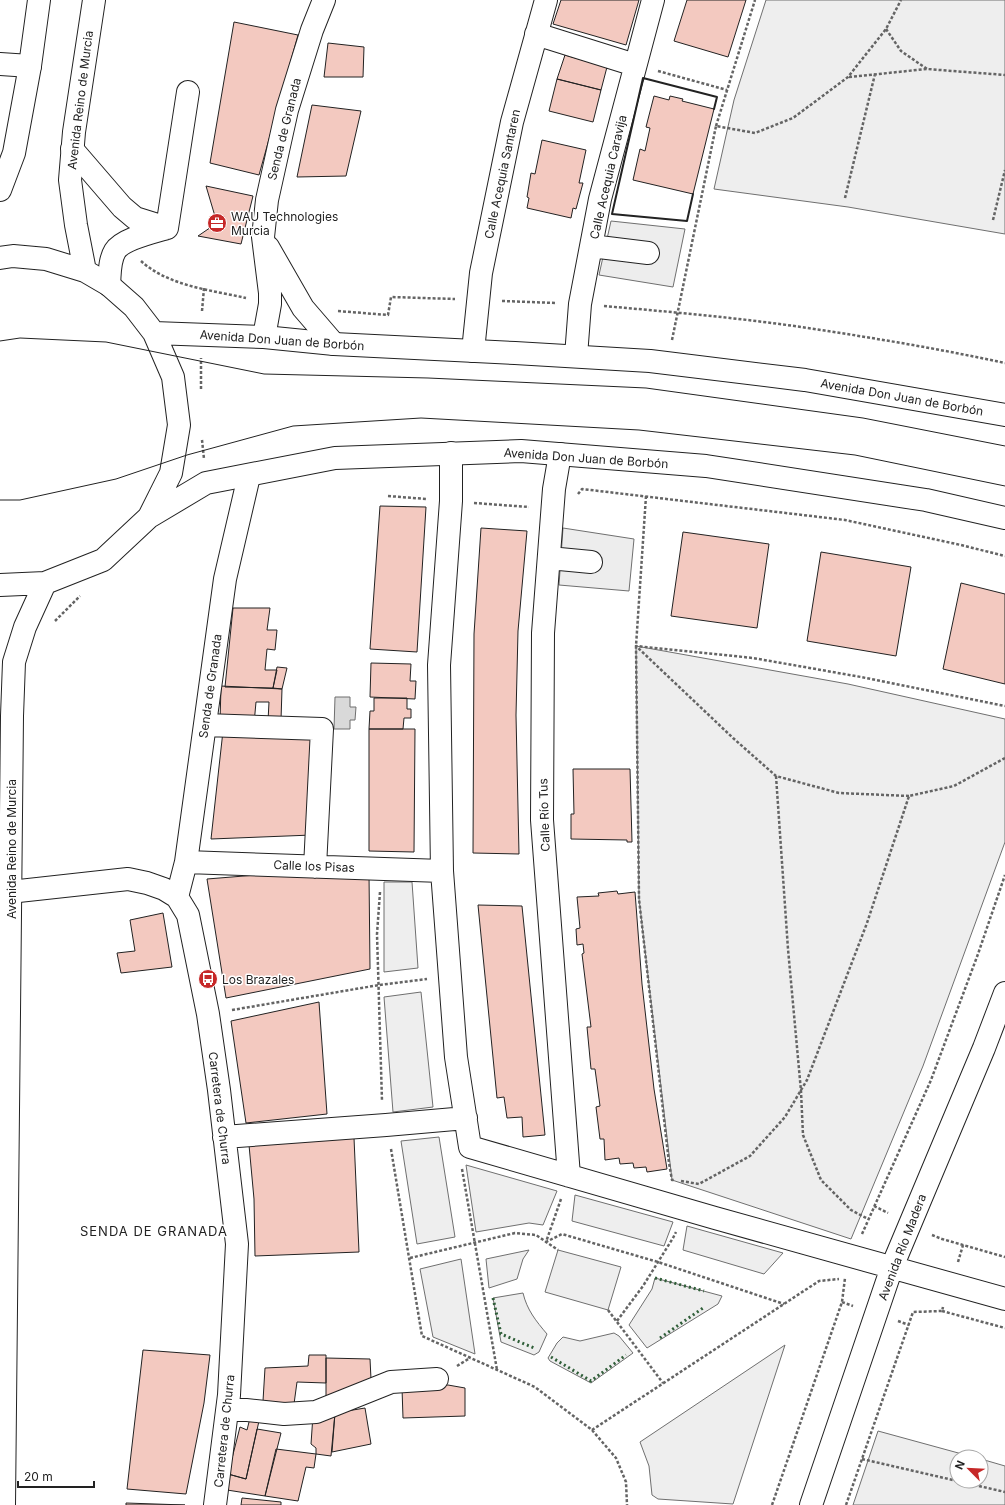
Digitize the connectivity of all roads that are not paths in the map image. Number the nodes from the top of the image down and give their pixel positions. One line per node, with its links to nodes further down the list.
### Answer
1 (39, 0): 9 (street)
2 (94, 0): 11 (street, Avenida Reino de Murcia)
3 (324, 0): 14 (street, Senda de Granada)
4 (546, 0): 6 (street, Calle Acequia Santaren)
5 (653, 0): 8 (street, Calle Acequia Caravija)
6 (536, 34): 8 (street); 23 (street, Calle Acequia Santaren)
7 (0, 64): 9 (street)
8 (635, 65): 15 (street, Calle Acequia Caravija)
9 (30, 66): 12 (street)
10 (188, 92): 13 (street)
11 (72, 149): 13 (street); 18 (street, Avenida Reino de Murcia)
12 (0, 190)
13 (167, 228): 19 (street)
14 (263, 237): 21 (street, Senda de Granada); 22 (street)
15 (591, 246): 16 (street); 24 (street, Calle Acequia Caravija)
16 (648, 254)
17 (0, 258): 18 (street)
18 (85, 271): 19 (street)
19 (108, 285): 20 (street)
20 (154, 333): 21 (street, Avenida Don Juan de Borbón); 29 (street)
21 (264, 337): 22 (street, Avenida Don Juan de Borbón)
22 (334, 344): 23 (street, Avenida Don Juan de Borbón)
23 (473, 351): 24 (street, Avenida Don Juan de Borbón)
24 (576, 356): 25 (street, Avenida Don Juan de Borbón)
25 (1005, 415)
26 (451, 454): 27 (street, Avenida Don Juan de Borbón); 28 (street, Avenida Don Juan de Borbón); 38 (street)
27 (560, 454): 30 (street, Avenida Don Juan de Borbón); 31 (street, Calle Río Tus)
28 (249, 476): 29 (street, Avenida Don Juan de Borbón); 35 (street, Senda de Granada)
29 (149, 517): 33 (street)
30 (1005, 518)
31 (549, 558): 32 (street); 44 (street, Calle Río Tus)
32 (591, 562)
33 (45, 584): 34 (street); 39 (street, Avenida Reino de Murcia)
34 (0, 585)
35 (205, 725): 36 (street, Senda de Granada); 37 (street)
36 (186, 862): 37 (street, Calle los Pisas); 40 (street, Senda de Granada)
37 (315, 866): 38 (street, Calle los Pisas)
38 (442, 871): 42 (street)
39 (5, 892): 40 (street, Carretera de Churra); 49 (street, Avenida Reino de Murcia)
40 (177, 898): 43 (street, Carretera de Churra)
41 (1005, 993): 45 (street, Avenida Río Madera)
42 (466, 1118): 43 (street); 44 (street)
43 (224, 1136): 48 (street, Carretera de Churra)
44 (569, 1176): 45 (street)
45 (892, 1267): 46 (street); 51 (street, Avenida Río Madera)
46 (1005, 1299)
47 (437, 1379): 48 (street)
48 (228, 1408): 50 (street, Carretera de Churra)
49 (4, 1505)
50 (215, 1505)
51 (811, 1505)

